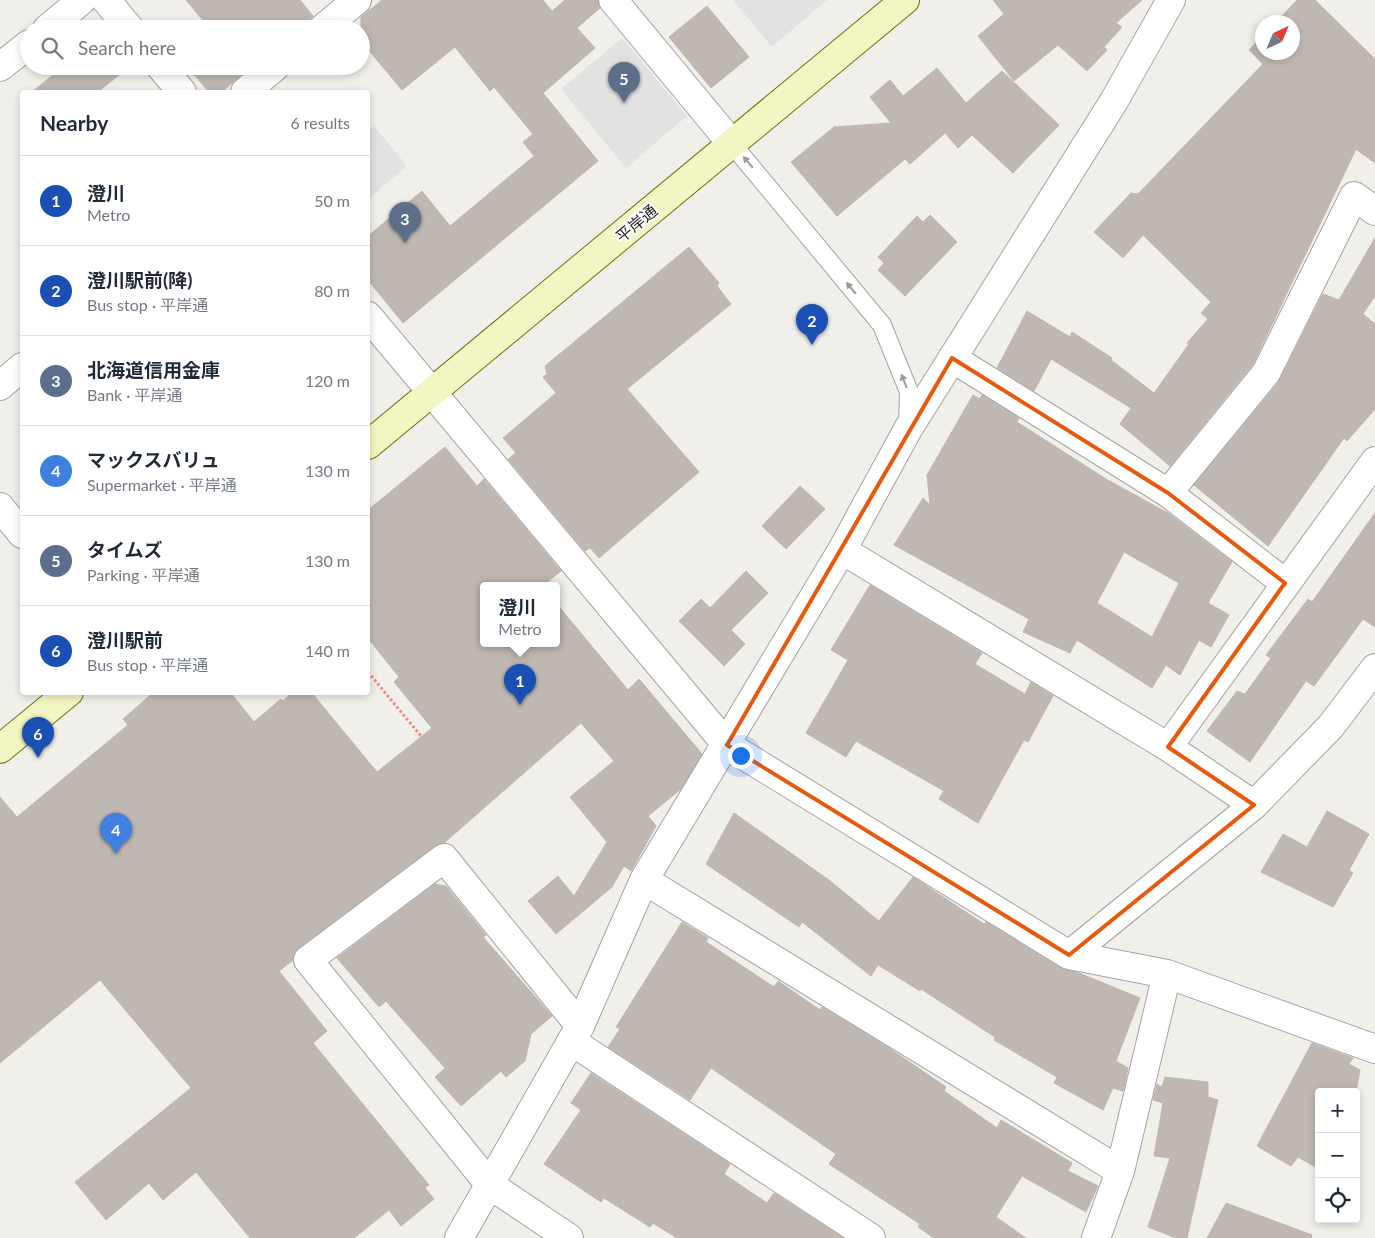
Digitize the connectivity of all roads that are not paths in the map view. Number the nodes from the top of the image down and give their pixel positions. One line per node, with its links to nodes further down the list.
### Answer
1 (82, 0): 7 (street)
2 (106, 0): 8 (street)
3 (357, 0): 9 (street)
4 (612, 0): 16 (street)
5 (905, 0): 16 (street, 平岸通)
6 (1171, 0): 19 (street)
7 (58, 20)
8 (123, 20)
9 (333, 20)
10 (20, 51): 11 (street)
11 (0, 67)
12 (168, 75): 14 (street)
13 (265, 75): 15 (street)
14 (180, 90)
15 (247, 90)
16 (732, 144): 22 (street, 平岸通); 23 (lane, one-way to 16)
17 (1375, 212): 26 (street)
18 (370, 318): 22 (street)
19 (952, 358): 23 (street); 26 (street)
20 (20, 369): 21 (street)
21 (0, 386)
22 (431, 393): 24 (street, 平岸通); 33 (street)
23 (908, 429): 29 (street)
24 (370, 443)
25 (1375, 461): 30 (street)
26 (1168, 493): 30 (street)
27 (0, 507): 28 (street)
28 (20, 532)
29 (842, 550): 33 (street); 34 (street)
30 (1285, 583): 34 (street)
31 (1375, 668): 36 (street)
32 (65, 695): 35 (street)
33 (727, 745): 37 (street); 38 (street)
34 (1168, 748): 36 (street)
35 (0, 750)
36 (1254, 805): 38 (street)
37 (644, 880): 40 (street); 42 (street)
38 (1069, 955): 39 (street)
39 (1167, 974): 41 (street); 42 (street)
40 (575, 1034): 43 (street); 43 (street); 46 (street)
41 (1375, 1049)
42 (1120, 1171): 47 (street)
43 (490, 1185): 44 (street); 45 (street)
44 (459, 1238)
45 (568, 1238)
46 (871, 1238)
47 (1096, 1238)

